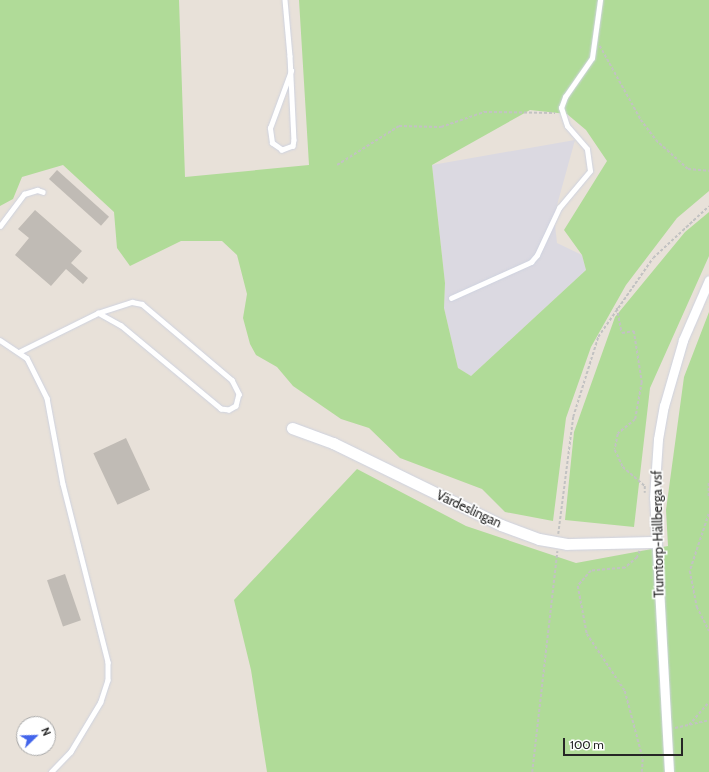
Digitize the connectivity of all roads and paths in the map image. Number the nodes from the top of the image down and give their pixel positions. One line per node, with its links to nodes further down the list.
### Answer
1 (285, 0): 4 (lane)
2 (600, 0): 3 (lane)
3 (594, 34): 5 (lane); 7 (path)
4 (291, 71): 4 (lane)
5 (561, 113): 6 (path); 12 (lane)
6 (337, 166)
7 (709, 171)
8 (43, 192): 10 (lane)
9 (709, 206): 14 (path)
10 (0, 226)
11 (709, 280): 21 (street, Trumtorp-Hällberga vsf)
12 (452, 298)
13 (98, 313): 13 (lane); 16 (lane)
14 (598, 337)
15 (0, 340): 16 (lane)
16 (19, 352): 27 (lane)
17 (292, 428): 21 (street, Värdeslingan)
18 (709, 483): 19 (path)
19 (709, 497)
20 (709, 514): 22 (path)
21 (656, 542): 26 (street, Trumtorp-Hällberga vsf)
22 (709, 631)
23 (709, 702): 25 (path)
24 (709, 720): 25 (path)
25 (690, 725): 26 (path)
26 (668, 730): 28 (street, Trumtorp-Hällberga vsf)
27 (52, 772)
28 (669, 772)

